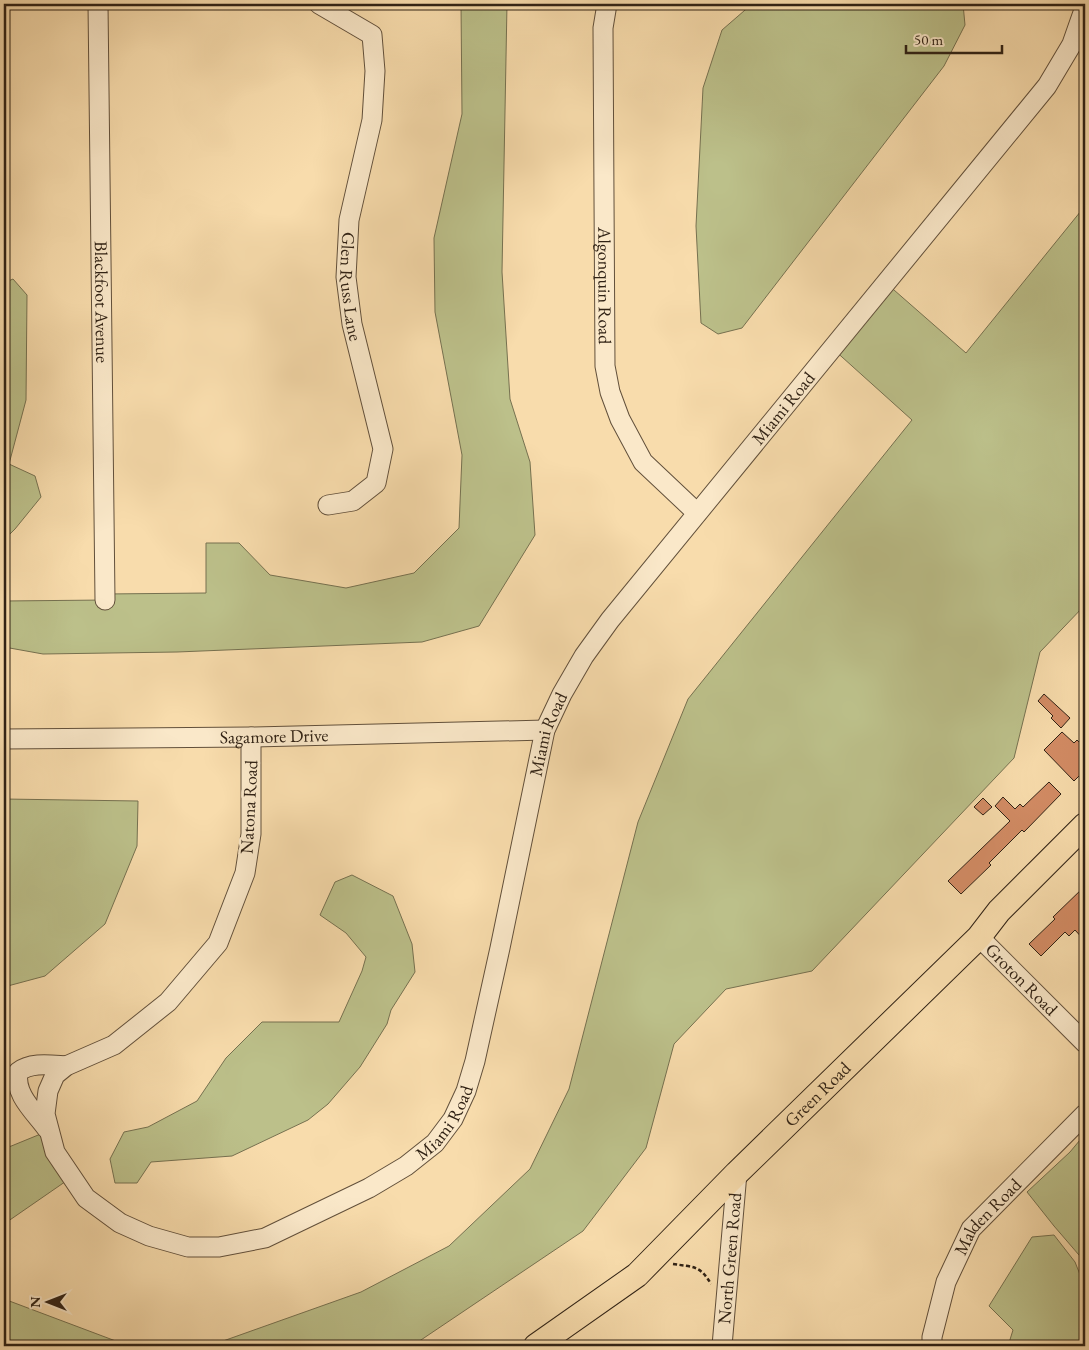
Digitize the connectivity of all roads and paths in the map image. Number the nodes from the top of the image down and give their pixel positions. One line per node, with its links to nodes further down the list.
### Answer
1 (98, 4): 7 (street, Blackfoot Avenue)
2 (319, 4): 5 (street, Glen Russ Lane)
3 (607, 4): 6 (street, Algonquin Road)
4 (1085, 7): 6 (street, Miami Road)
5 (328, 505)
6 (697, 513): 8 (street, Miami Road)
7 (105, 600)
8 (545, 730): 9 (street, Sagamore Drive); 16 (street, Miami Road)
9 (251, 737): 10 (street, Sagamore Drive); 14 (street, Natona Road)
10 (4, 739)
11 (1085, 825): 12 (main road, Green Road)
12 (979, 937): 13 (street, Groton Road); 17 (main road, Green Road)
13 (1085, 1043)
14 (66, 1066): 16 (street, Natona Road); 16 (street, Natona Road)
15 (1085, 1114): 22 (street, Malden Road)
16 (47, 1122)
17 (737, 1172): 20 (main road, Green Road); 21 (street, North Green Road)
18 (673, 1264): 19 (path)
19 (713, 1287)
20 (536, 1346)
21 (722, 1346)
22 (932, 1346)

